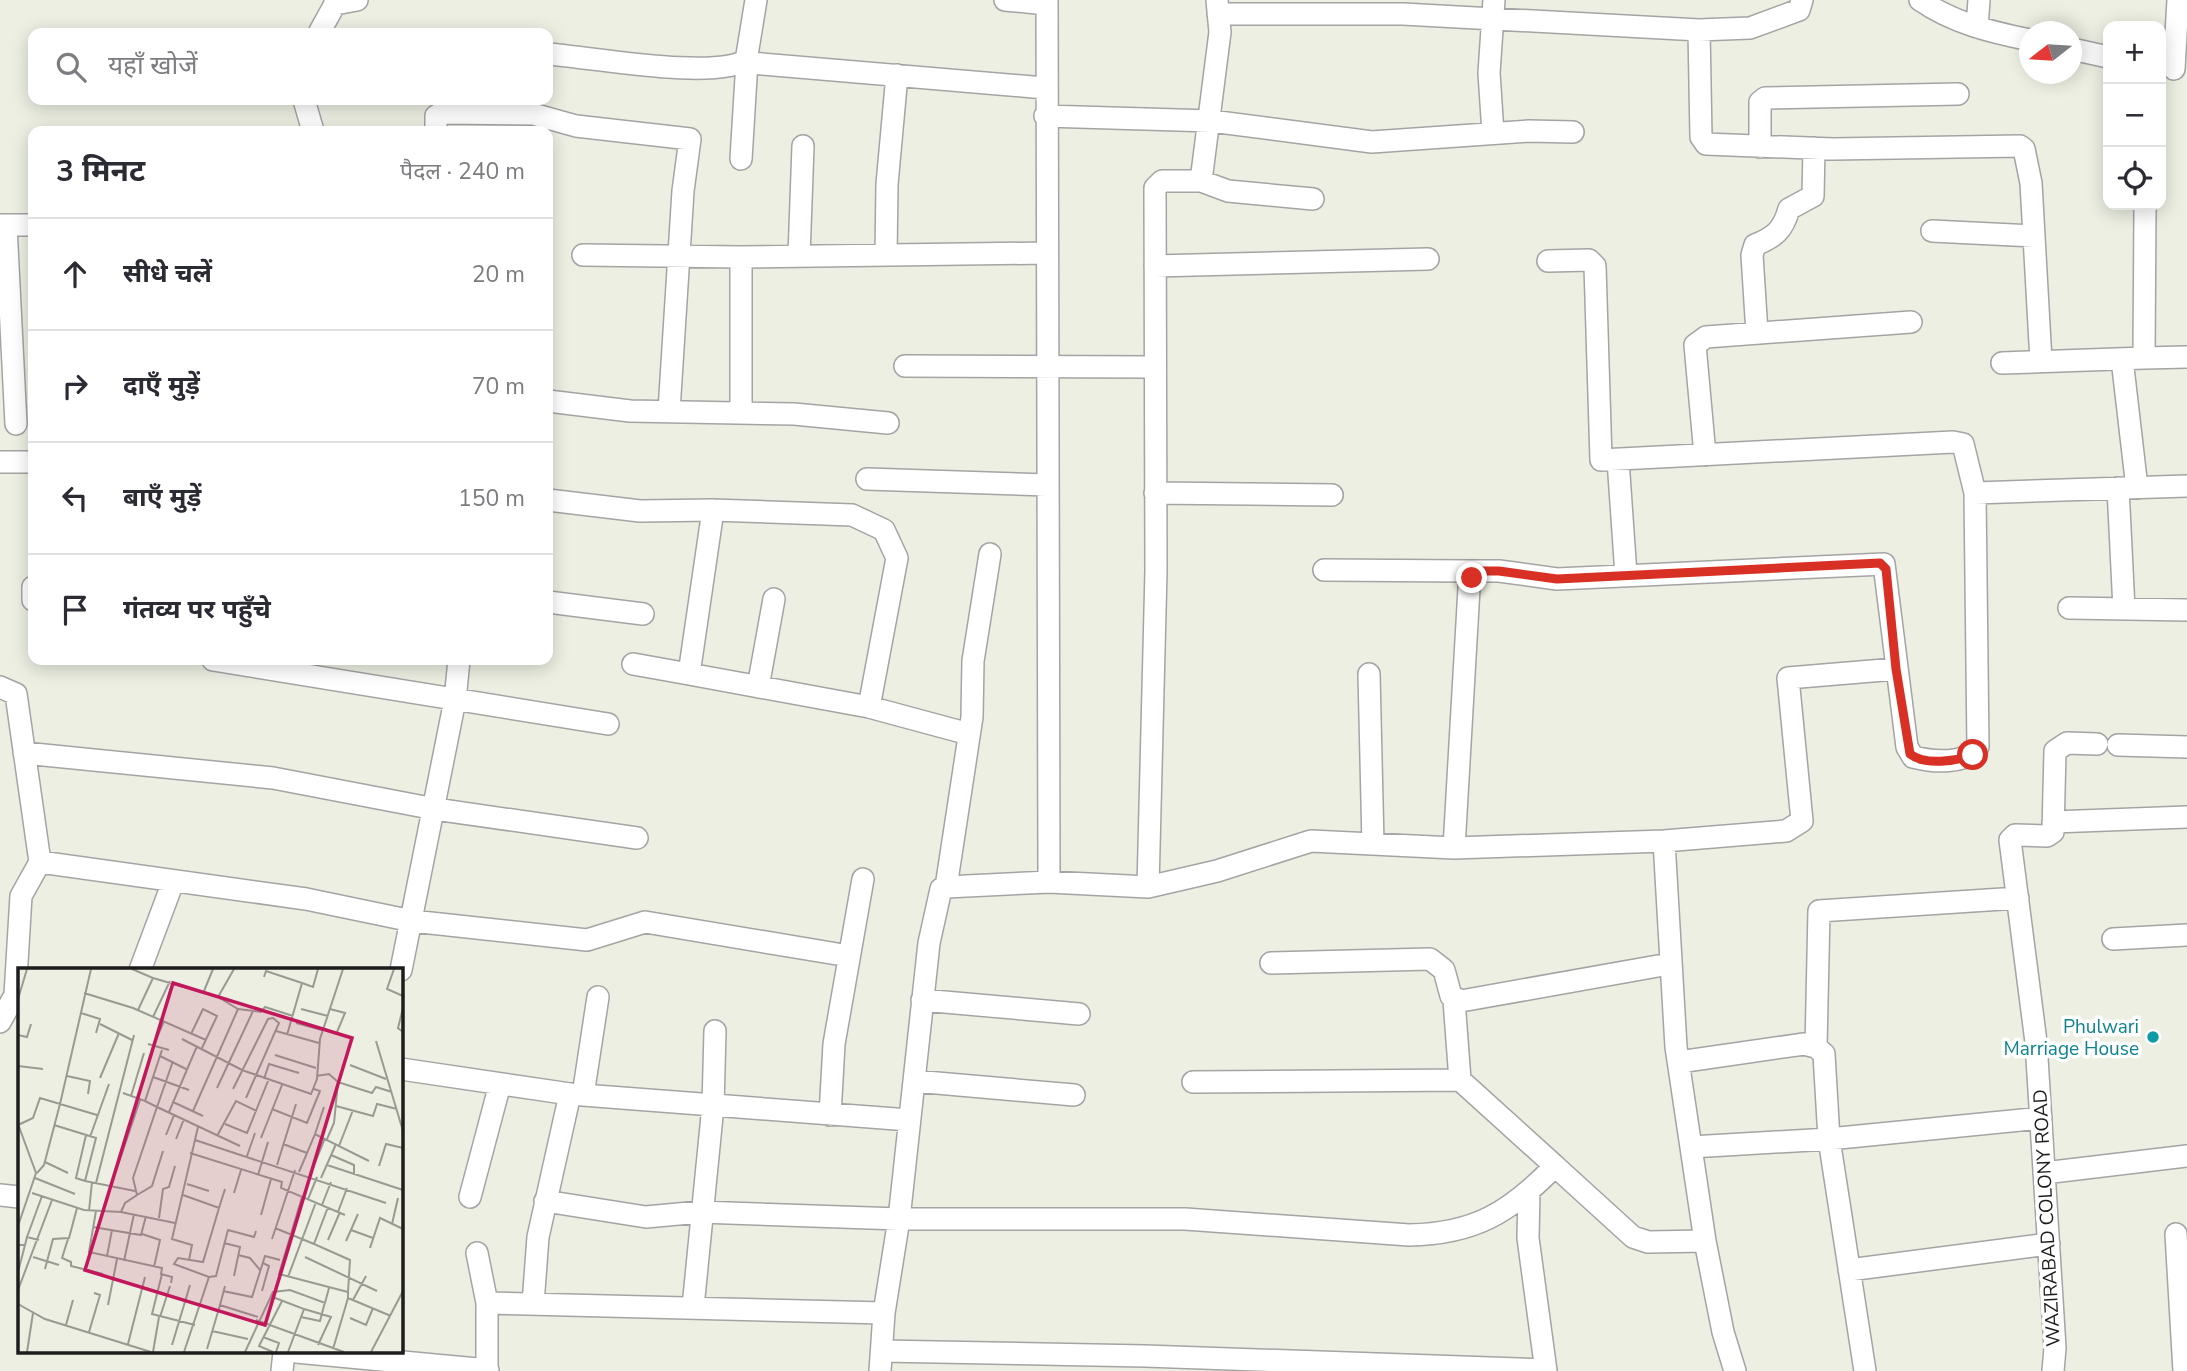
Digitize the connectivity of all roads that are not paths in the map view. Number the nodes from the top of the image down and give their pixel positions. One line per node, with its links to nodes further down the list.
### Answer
1 (357, 0): 8 (street)
2 (756, 0): 19 (street)
3 (1005, 0): 9 (street)
4 (1802, 0): 14 (street)
5 (1920, 0): 12 (street)
6 (1979, 0): 12 (street)
7 (2179, 0): 20 (street)
8 (335, 2): 13 (street)
9 (1047, 2): 22 (street)
10 (1217, 7): 11 (street); 26 (street)
11 (1493, 9): 14 (street); 30 (street)
12 (1977, 27): 15 (street)
13 (322, 28)
14 (1699, 30): 32 (street)
15 (2019, 38)
16 (2082, 51): 18 (street)
17 (553, 55): 19 (street)
18 (2103, 56)
19 (750, 61): 21 (street); 34 (street)
20 (2174, 69)
21 (897, 75): 22 (street); 44 (street)
22 (1045, 88): 25 (street)
23 (1958, 93): 32 (street)
24 (305, 105): 27 (street)
25 (1045, 116): 26 (street); 42 (street)
26 (1211, 121): 30 (street); 35 (street)
27 (312, 126)
28 (436, 126): 45 (street)
29 (1573, 132): 30 (street)
30 (1493, 134)
31 (803, 146): 46 (street)
32 (1760, 146): 33 (street)
33 (1814, 148): 41 (street); 52 (street)
34 (741, 159)
35 (1201, 181): 36 (street); 50 (street)
36 (1313, 199)
37 (2145, 210): 54 (street)
38 (28, 225): 39 (street)
39 (3, 226): 65 (street)
40 (1932, 231): 41 (street)
41 (2034, 236): 56 (street)
42 (1045, 253): 44 (street); 60 (street)
43 (583, 255): 45 (street)
44 (886, 255): 46 (street)
45 (679, 256): 47 (street); 62 (street)
46 (799, 256): 47 (street)
47 (740, 257): 63 (street)
48 (1428, 259): 50 (street)
49 (1548, 261): 67 (street)
50 (1155, 266): 59 (street)
51 (1911, 322): 52 (street)
52 (1757, 333): 66 (street)
53 (2187, 357): 54 (street)
54 (2144, 358): 55 (street)
55 (2122, 359): 56 (street); 73 (street)
56 (2041, 361): 57 (street)
57 (2002, 363)
58 (905, 366): 60 (street)
59 (1155, 367): 60 (street); 74 (street)
60 (1046, 368): 71 (street)
61 (553, 401): 62 (street)
62 (669, 411): 63 (street)
63 (741, 413): 64 (street)
64 (888, 423)
65 (16, 425)
66 (1705, 455): 67 (street); 75 (street)
67 (1618, 460): 82 (street)
68 (0, 462): 69 (street)
69 (28, 463)
70 (867, 479): 71 (street)
71 (1047, 485): 113 (street)
72 (2187, 486): 73 (street)
73 (2127, 488): 75 (street); 86 (street)
74 (1156, 493): 76 (street); 115 (street)
75 (1975, 494): 92 (street)
76 (1332, 495)
77 (553, 501): 78 (street)
78 (713, 510): 93 (street); 98 (street)
79 (990, 554): 100 (street)
80 (1324, 570): 81 (street)
81 (1470, 571): 82 (street); 109 (street)
82 (1626, 575): 92 (street)
83 (774, 599): 96 (street)
84 (553, 603): 88 (street)
85 (2069, 608): 86 (street)
86 (2124, 609): 87 (street)
87 (2187, 610)
88 (643, 614)
89 (633, 664): 93 (street)
90 (243, 665): 97 (street)
91 (458, 665): 97 (street)
92 (1896, 669): 107 (street)
93 (689, 674): 96 (street)
94 (1369, 674): 108 (street)
95 (0, 687): 102 (street)
96 (758, 687): 98 (street)
97 (455, 700): 99 (street); 103 (street)
98 (869, 707): 100 (street)
99 (608, 724)
100 (969, 734): 114 (street)
101 (2187, 747): 105 (street)
102 (24, 753): 103 (street); 110 (street)
103 (435, 809): 106 (street); 117 (street)
104 (2187, 817): 105 (street)
105 (2053, 821): 116 (street, WAZIRABAD COLONY ROAD)
106 (638, 838)
107 (1664, 841): 109 (street); 122 (street)
108 (1373, 844): 109 (street); 115 (street)
109 (1454, 848)
110 (40, 862): 112 (street); 129 (street)
111 (863, 879): 120 (street)
112 (173, 882): 117 (street); 123 (street)
113 (1049, 882): 114 (street); 115 (street)
114 (946, 887): 126 (street)
115 (1148, 887)
116 (2018, 898): 131 (street); 142 (street, WAZIRABAD COLONY ROAD)
117 (412, 921): 120 (street); 124 (street)
118 (2187, 935): 119 (street)
119 (2113, 939)
120 (849, 956): 141 (street)
121 (1271, 963): 127 (street)
122 (1669, 964): 127 (street); 132 (street)
123 (141, 968)
124 (401, 968)
125 (597, 997): 138 (street)
126 (922, 1000): 128 (street); 135 (street)
127 (1454, 1000): 134 (street)
128 (1079, 1014)
129 (0, 1022)
130 (715, 1031): 140 (street)
131 (1816, 1046): 132 (street); 144 (street)
132 (1679, 1062): 145 (street)
133 (402, 1069): 137 (street)
134 (1460, 1080): 136 (street); 147 (street)
135 (914, 1081): 139 (street); 143 (street)
136 (1193, 1082)
137 (500, 1084): 138 (street); 152 (street)
138 (577, 1095): 140 (street); 153 (street)
139 (1074, 1095)
140 (713, 1106): 141 (street); 154 (street)
141 (830, 1115): 143 (street)
142 (2041, 1118): 144 (street); 148 (street, WAZIRABAD COLONY ROAD)
143 (909, 1120): 155 (street)
144 (1829, 1139): 145 (street); 160 (street)
145 (1691, 1147): 157 (street)
146 (2187, 1156): 148 (street)
147 (1555, 1166): 149 (street); 157 (street)
148 (2045, 1174): 158 (street, WAZIRABAD COLONY ROAD)
149 (1529, 1192): 155 (street); 169 (street)
150 (0, 1195): 151 (street)
151 (18, 1197)
152 (470, 1197)
153 (545, 1201): 154 (street); 162 (street)
154 (701, 1212): 155 (street); 163 (street)
155 (899, 1219): 164 (street)
156 (2176, 1234): 173 (street)
157 (1704, 1241): 170 (street)
158 (2049, 1244): 160 (street); 172 (street, WAZIRABAD COLONY ROAD)
159 (477, 1252): 161 (street)
160 (1849, 1270): 171 (street)
161 (487, 1303): 162 (street); 168 (street)
162 (533, 1304): 163 (street)
163 (693, 1307): 164 (street)
164 (884, 1313): 167 (street)
165 (345, 1354): 166 (street)
166 (369, 1355): 168 (street)
167 (881, 1361): 169 (street)
168 (488, 1370)
169 (1546, 1371)
170 (1735, 1371)
171 (1865, 1371)
172 (2053, 1371)
173 (2185, 1371)

